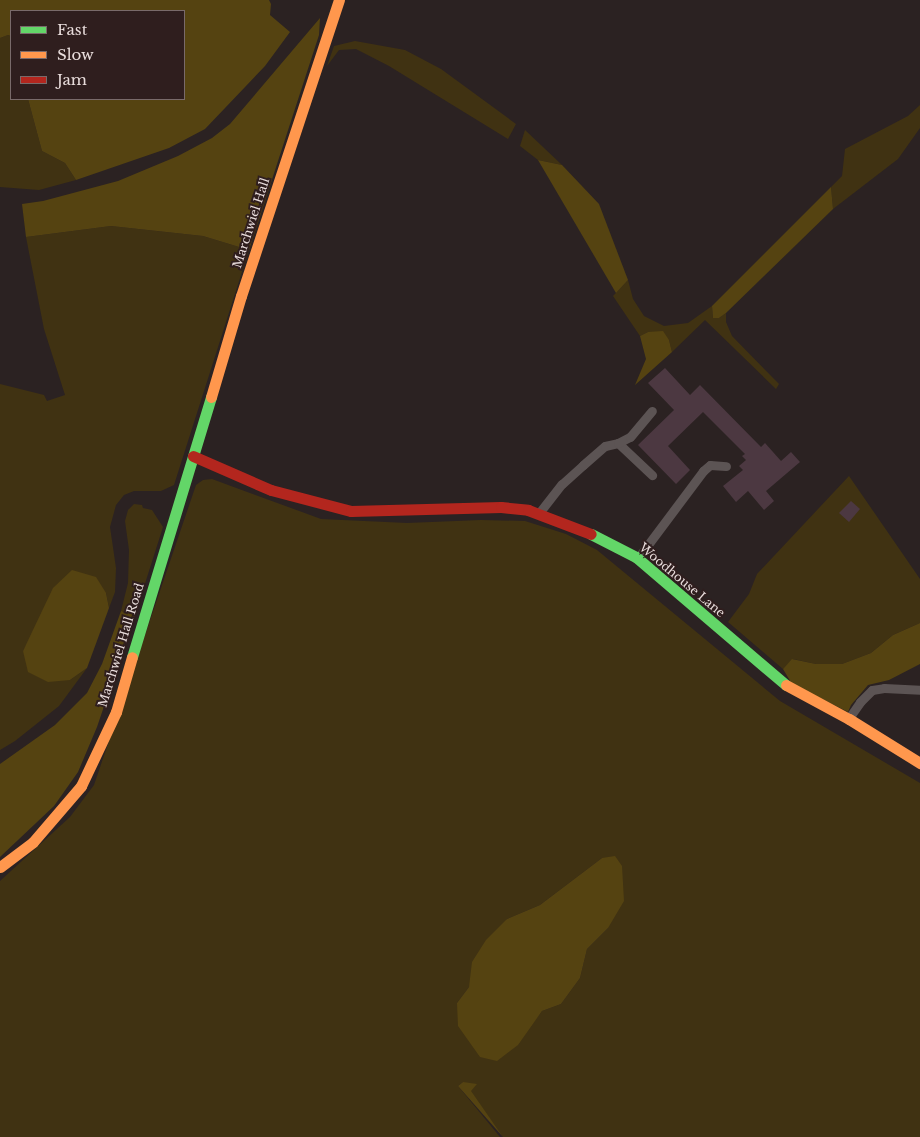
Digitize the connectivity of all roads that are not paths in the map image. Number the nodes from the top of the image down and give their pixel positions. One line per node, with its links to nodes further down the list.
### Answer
1 (339, 0): 4 (street, Marchwiel Hall)
2 (652, 411): 3 (lane)
3 (618, 443): 6 (lane); 7 (lane)
4 (193, 456): 7 (street, Woodhouse Lane); 12 (street, Marchwiel Hall Road)
5 (726, 466): 8 (lane)
6 (652, 474)
7 (538, 513): 8 (street, Woodhouse Lane)
8 (638, 559): 10 (street, Woodhouse Lane)
9 (920, 690): 10 (lane)
10 (849, 718): 11 (street, Woodhouse Lane)
11 (920, 763)
12 (0, 867)

